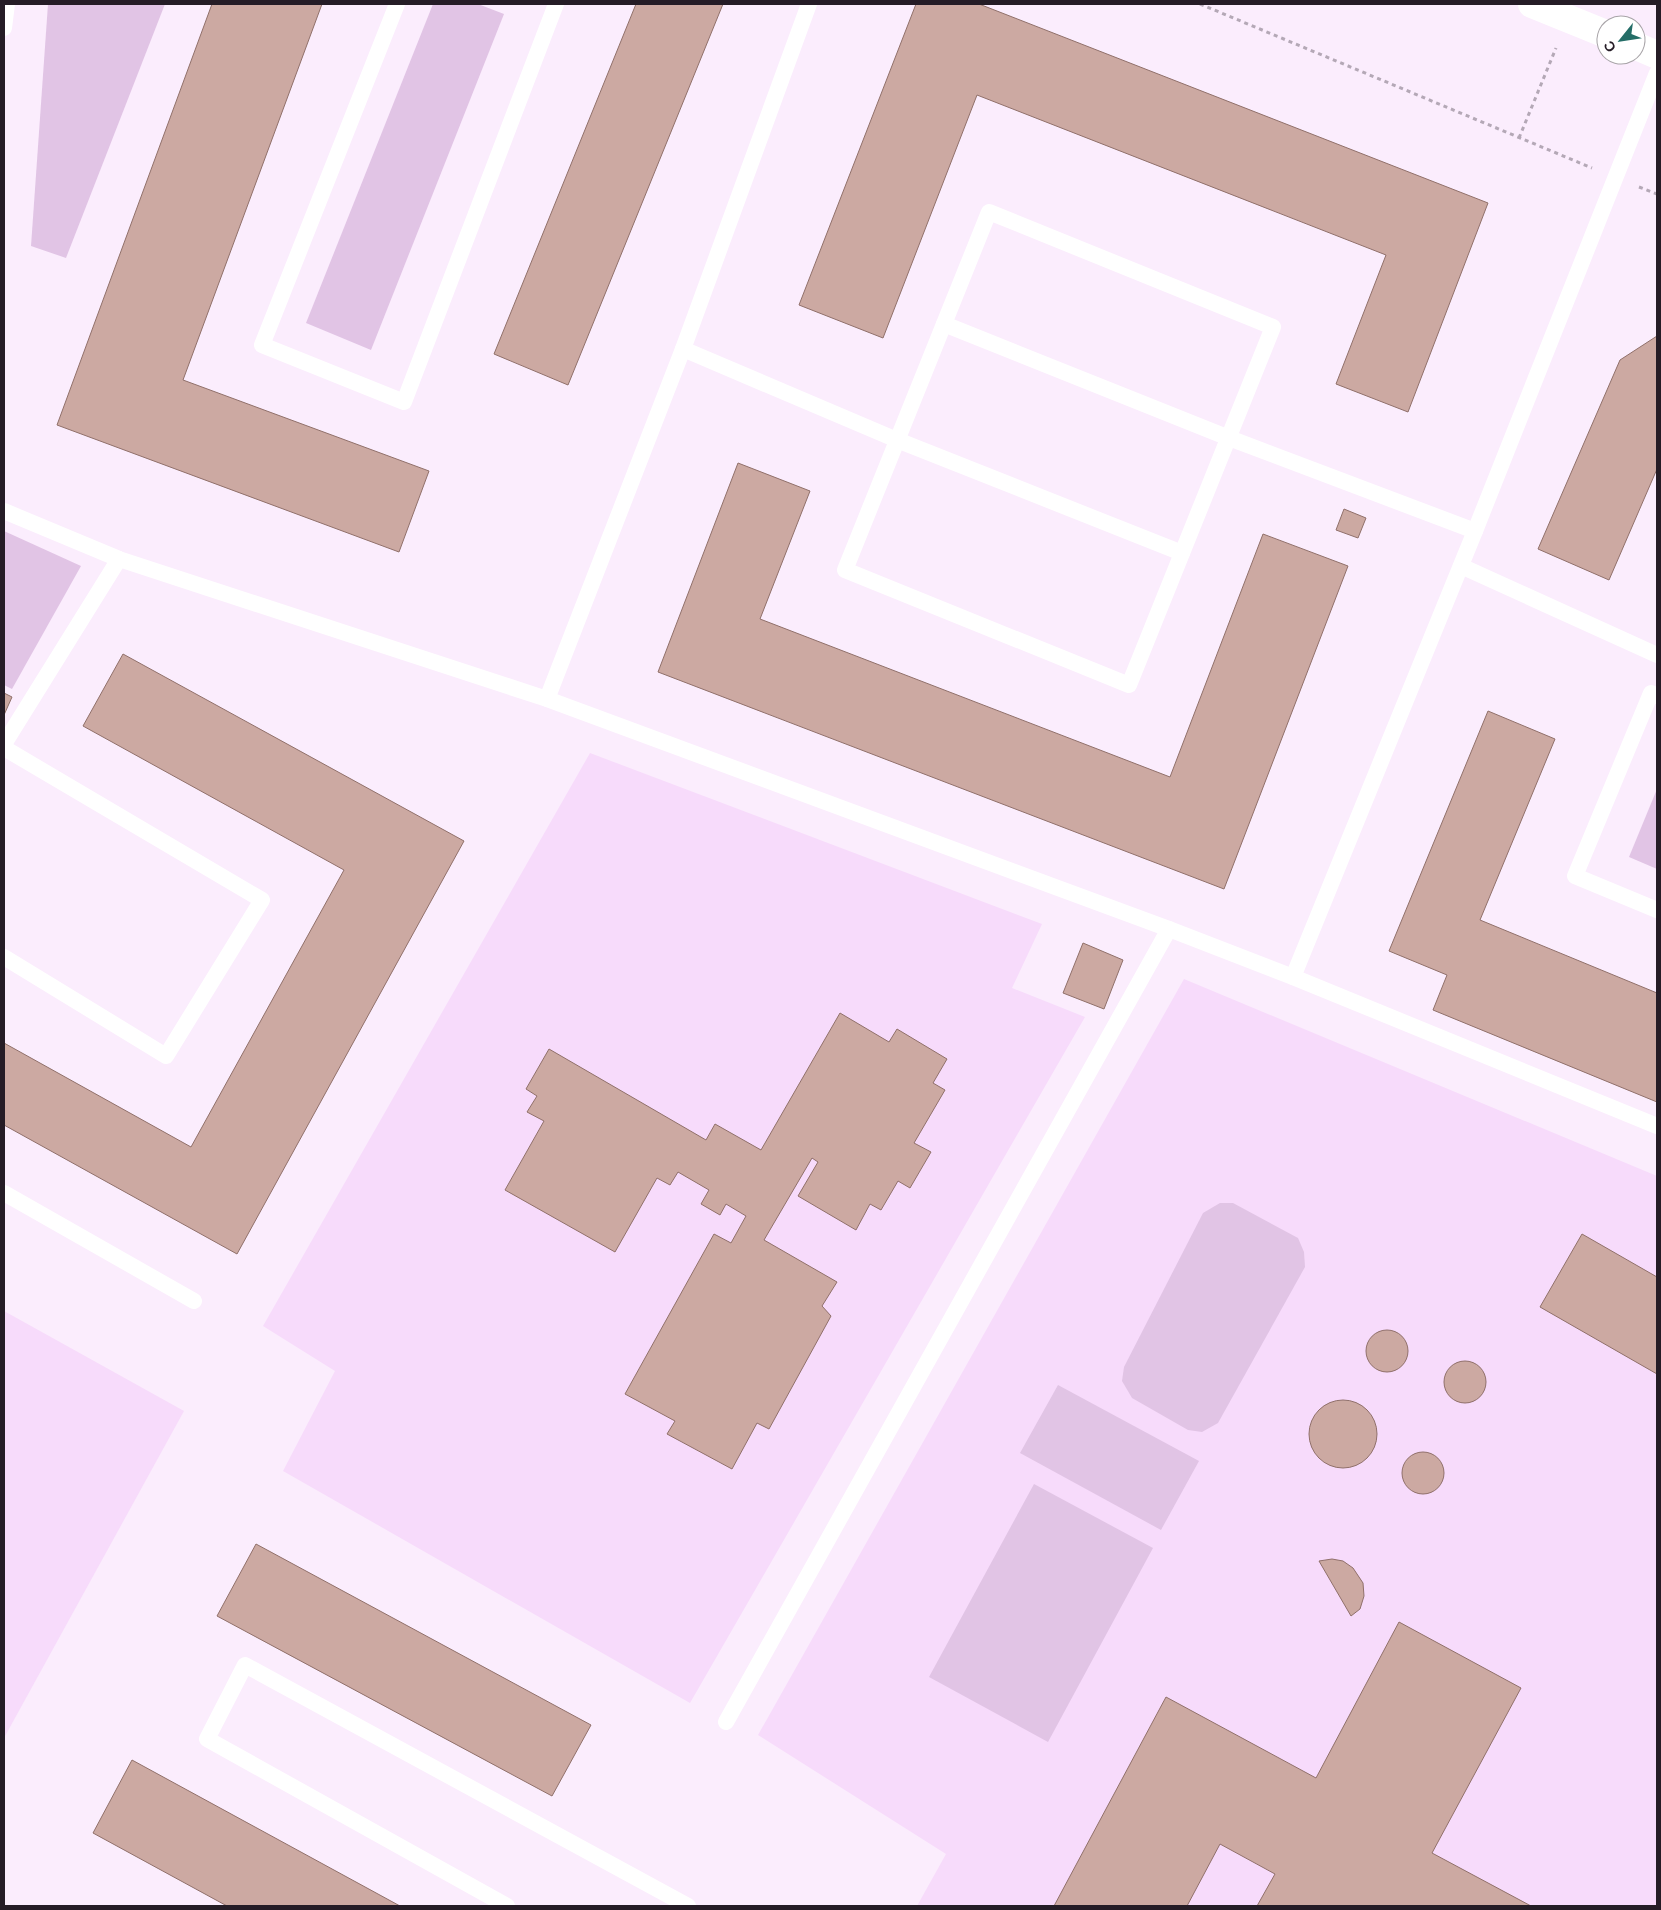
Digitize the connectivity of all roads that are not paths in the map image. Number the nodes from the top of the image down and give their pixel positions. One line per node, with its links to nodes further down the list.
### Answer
1 (7, 4): 6 (lane)
2 (397, 4): 3 (lane)
3 (556, 4)
4 (809, 4): 10 (lane)
5 (1532, 4): 7 (street)
6 (4, 28)
7 (1596, 30)
8 (1657, 73): 14 (lane)
9 (944, 324): 11 (lane); 11 (lane); 12 (lane)
10 (683, 349): 12 (lane); 20 (lane)
11 (1229, 438): 14 (lane); 15 (lane)
12 (897, 440): 15 (lane); 15 (lane)
13 (4, 511): 16 (lane)
14 (1475, 531): 17 (lane)
15 (1182, 553)
16 (119, 559): 20 (lane); 21 (lane)
17 (1461, 566): 18 (lane); 26 (lane)
18 (1657, 654)
19 (1655, 689): 23 (lane)
20 (547, 698): 24 (lane)
21 (4, 744)
22 (4, 748): 25 (lane)
23 (1657, 910)
24 (1168, 929): 26 (lane); 30 (lane)
25 (4, 957)
26 (1292, 977): 27 (lane)
27 (1657, 1126)
28 (4, 1193): 29 (lane)
29 (194, 1301)
30 (726, 1722)
31 (508, 1906): 32 (lane)
32 (688, 1906)

